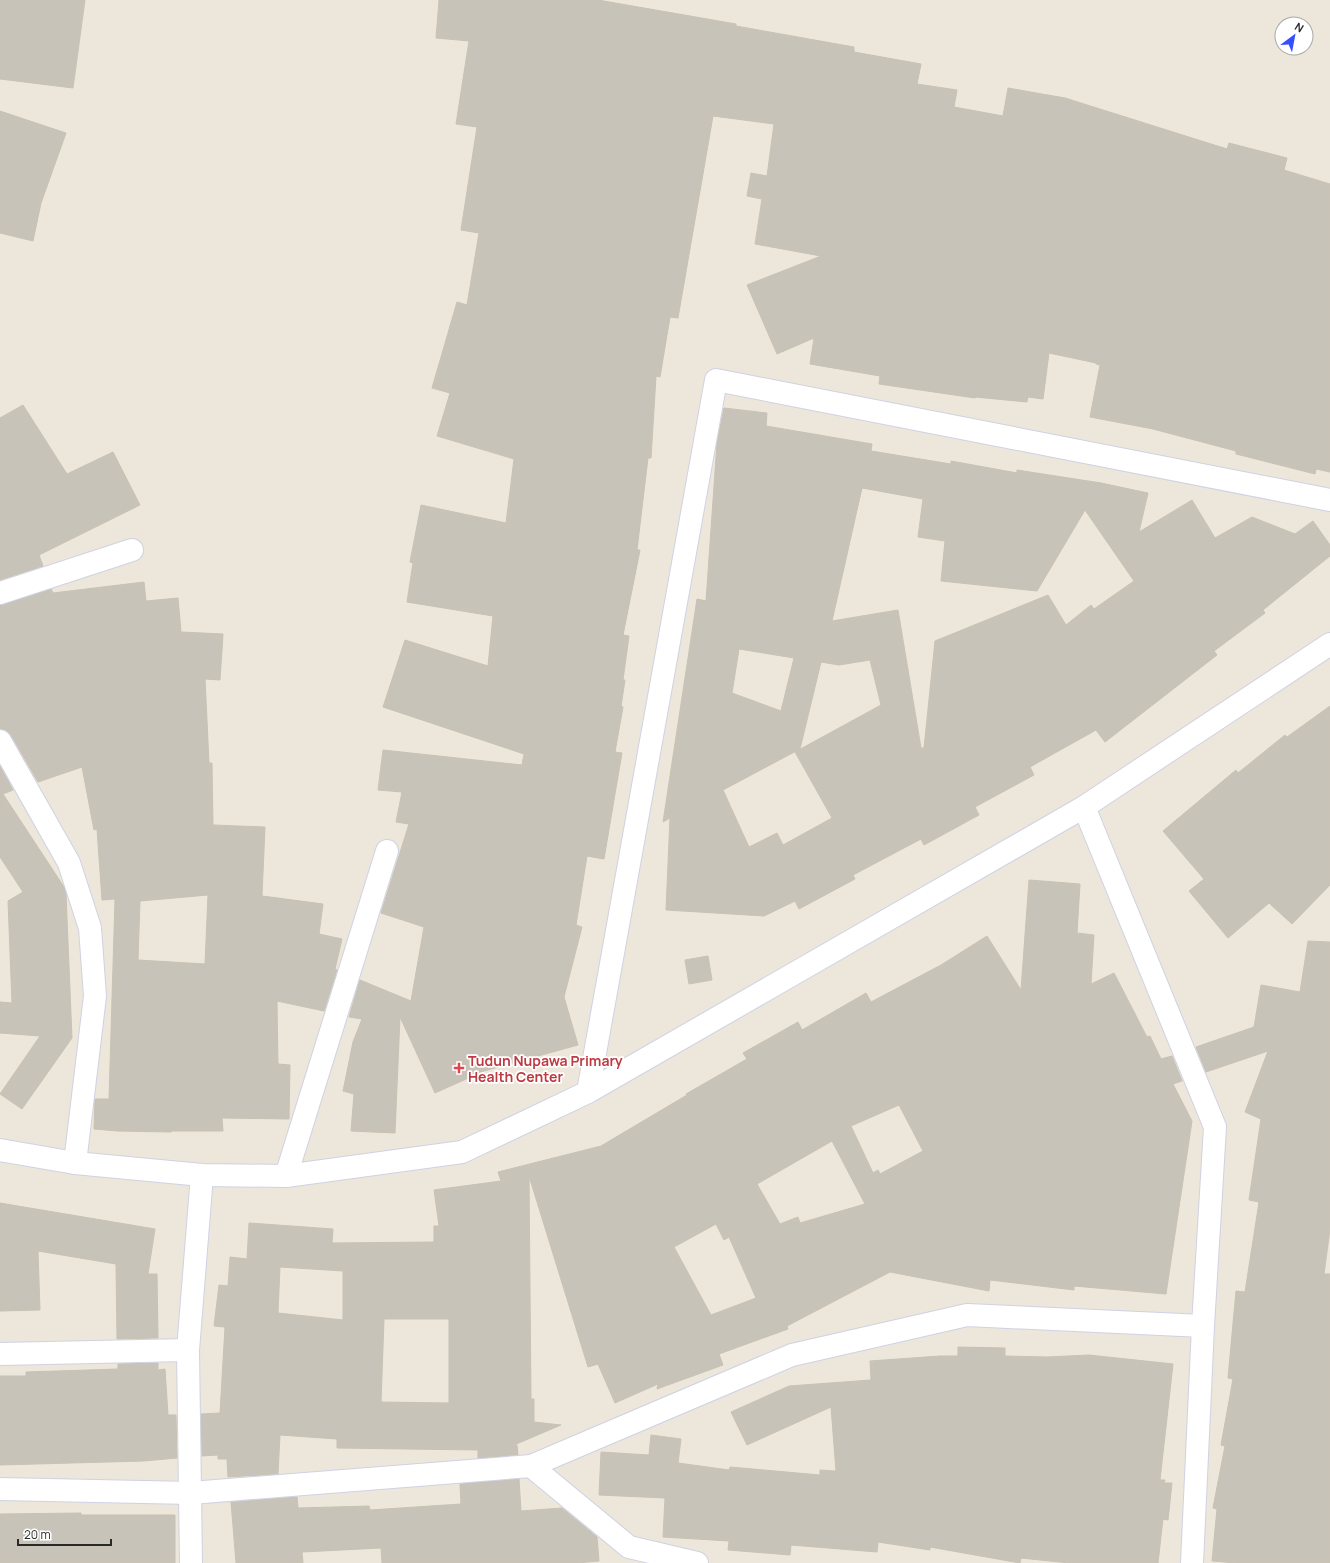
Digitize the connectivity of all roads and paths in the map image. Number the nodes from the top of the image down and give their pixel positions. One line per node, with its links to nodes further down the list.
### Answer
1 (1330, 500): 8 (street)
2 (132, 550): 3 (street)
3 (0, 593)
4 (1330, 644): 6 (street)
5 (0, 742): 10 (street)
6 (1084, 807): 8 (street); 13 (street)
7 (387, 851): 12 (street)
8 (588, 1092): 12 (street)
9 (0, 1150): 10 (street)
10 (76, 1163): 11 (street)
11 (202, 1175): 12 (street); 14 (street)
12 (286, 1176)
13 (1203, 1326): 16 (street); 21 (street)
14 (188, 1350): 15 (street); 18 (street)
15 (0, 1354)
16 (531, 1466): 18 (street); 20 (street)
17 (0, 1489): 18 (street)
18 (191, 1493): 19 (street)
19 (192, 1563)
20 (697, 1563)
21 (1192, 1563)

